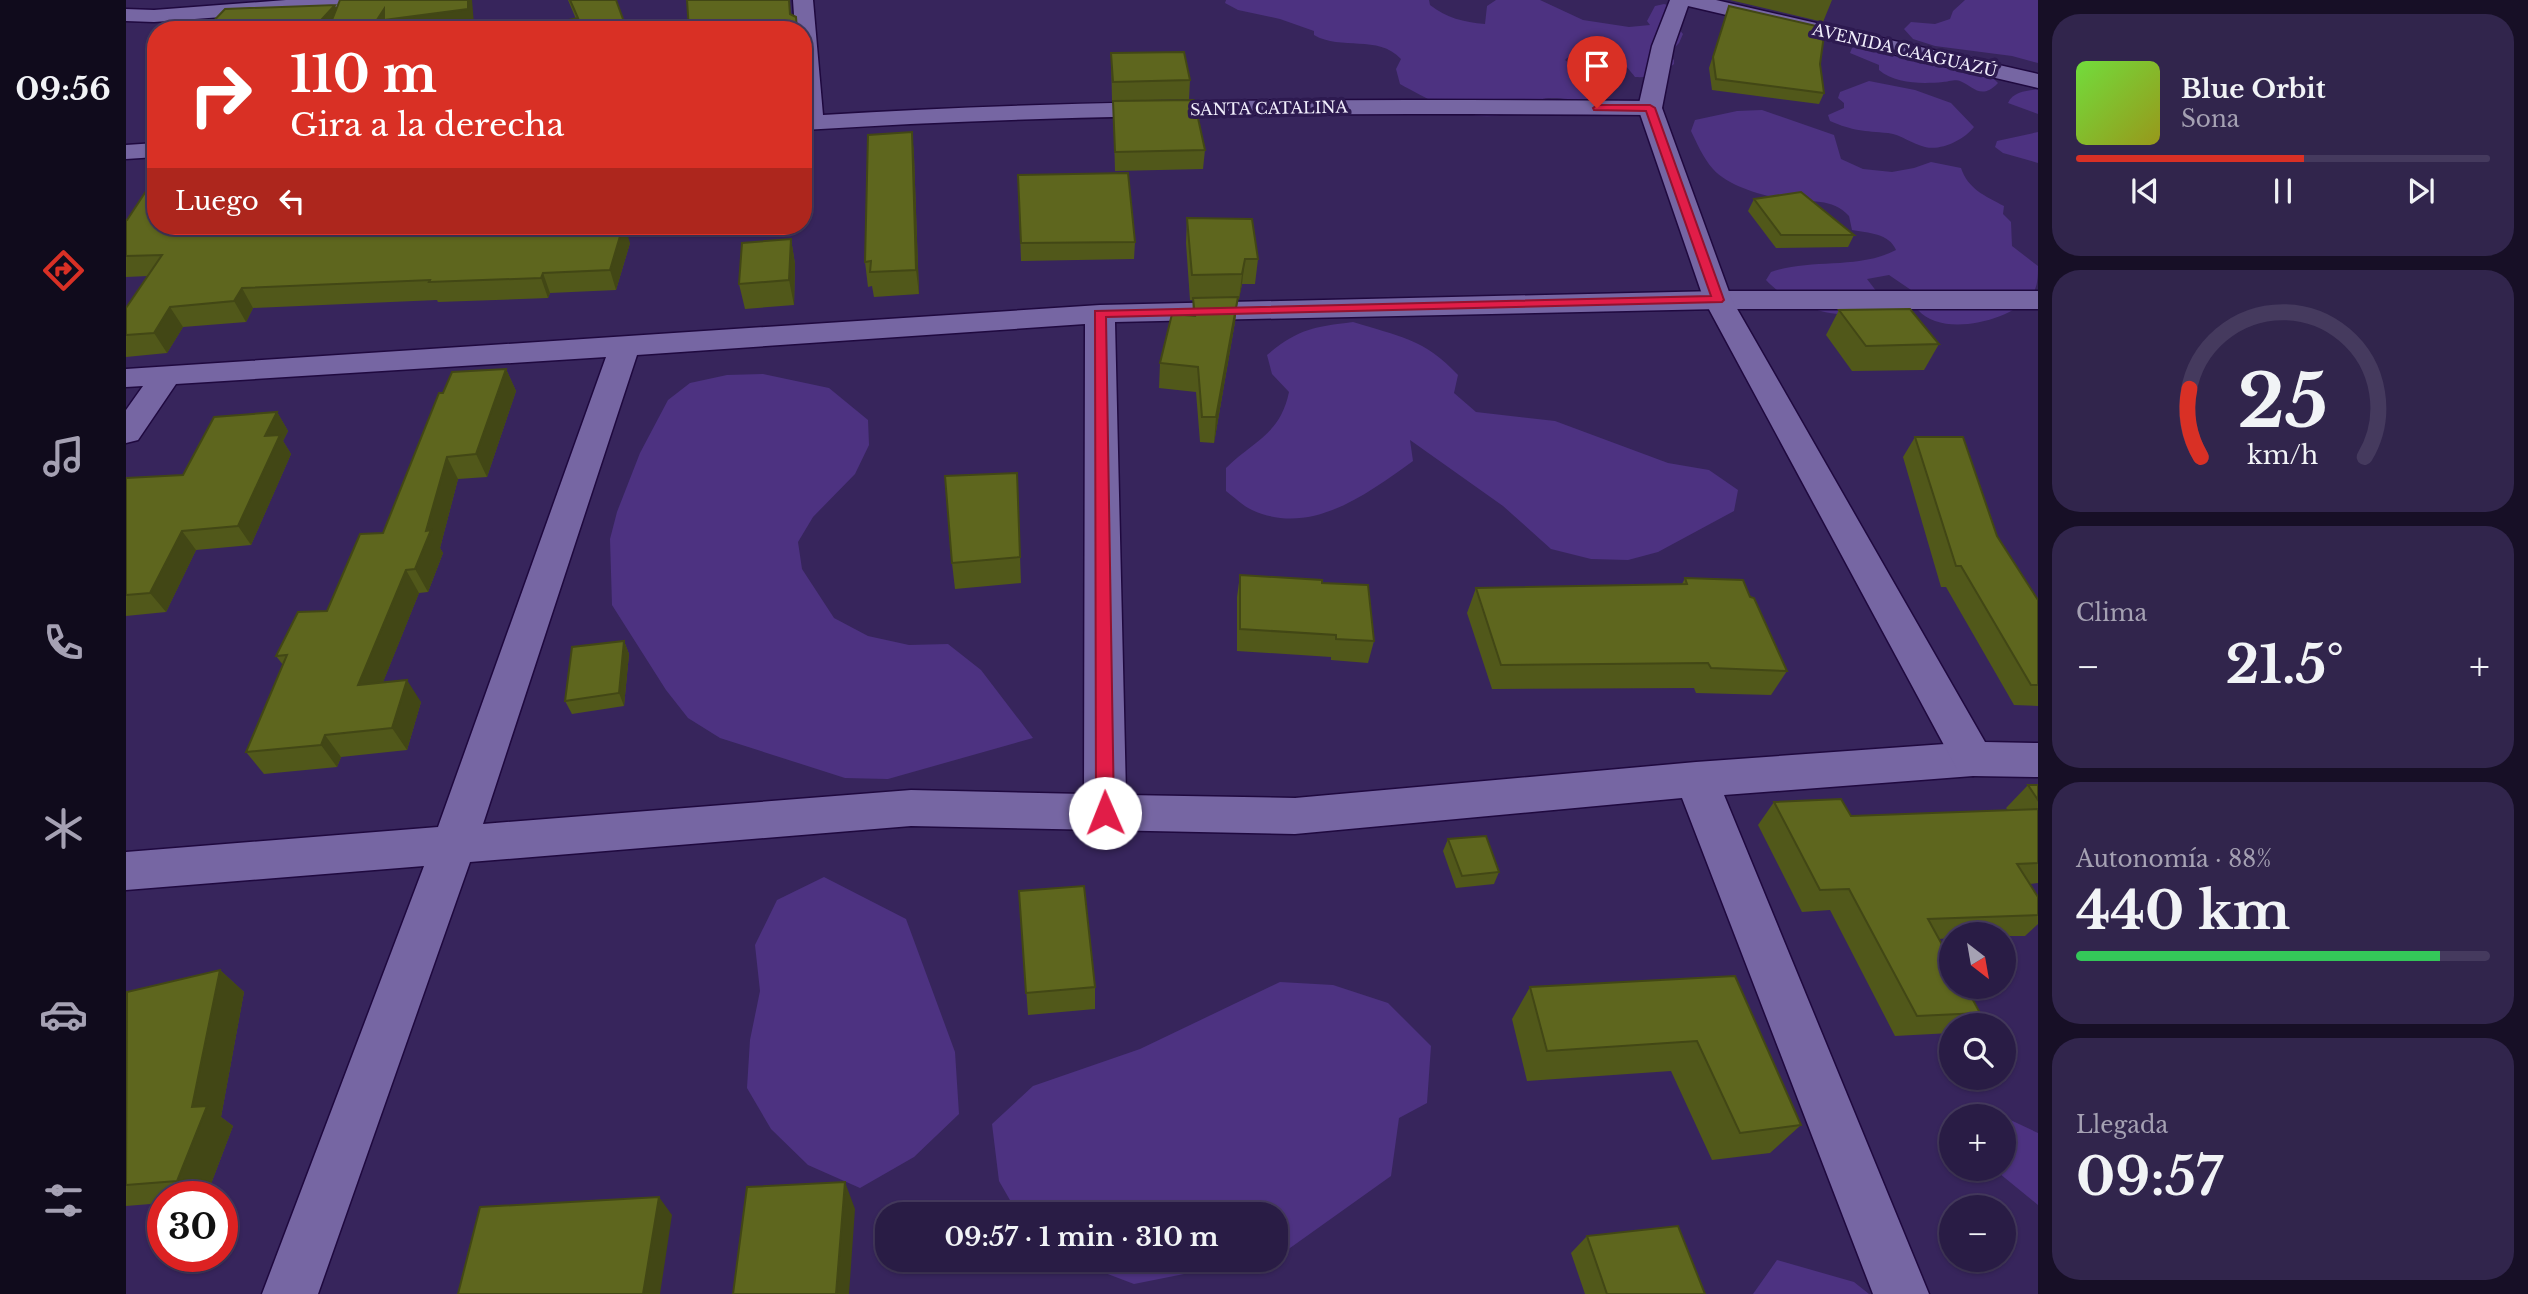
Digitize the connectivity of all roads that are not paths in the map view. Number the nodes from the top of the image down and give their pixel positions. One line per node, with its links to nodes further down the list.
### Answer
1 (369, 0): 6 (street)
2 (803, 0): 7 (street)
3 (1680, 0): 9 (street)
4 (1689, 0): 5 (street, AVENIDA CAAGUAZÚ)
5 (1728, 4): 8 (street, AVENIDA CAAGUAZÚ)
6 (126, 15)
7 (804, 21)
8 (2038, 81)
9 (1650, 108): 10 (street, SANTA CATALINA); 13 (street)
10 (812, 122)
11 (147, 151): 12 (street)
12 (126, 152)
13 (1718, 300): 14 (street); 15 (street); 20 (street)
14 (2038, 300)
15 (1100, 314): 16 (street); 23 (street)
16 (625, 347): 17 (street); 24 (street)
17 (166, 376): 18 (street); 19 (street)
18 (126, 377)
19 (126, 433)
20 (1973, 759): 21 (street); 22 (street)
21 (2038, 760)
22 (1696, 779): 23 (street); 27 (street)
23 (1105, 813): 24 (street)
24 (454, 845): 25 (street); 26 (street)
25 (126, 871)
26 (290, 1294)
27 (1901, 1294)

